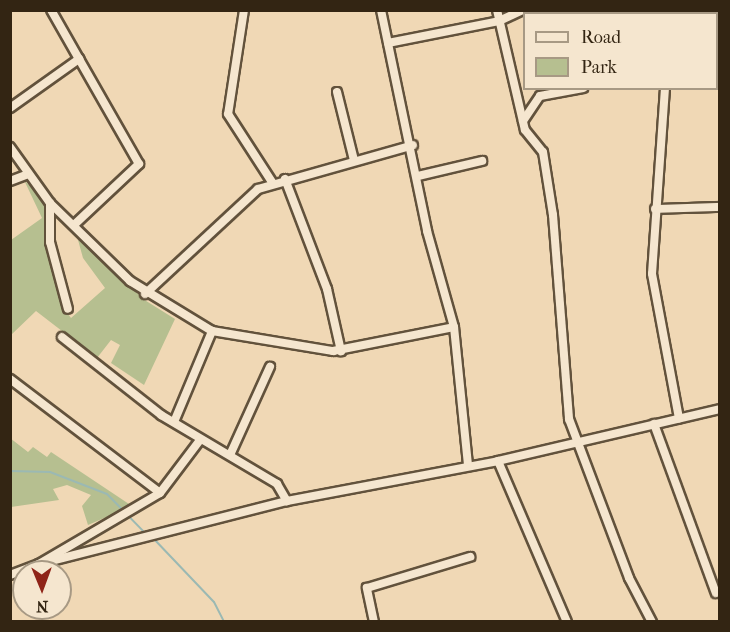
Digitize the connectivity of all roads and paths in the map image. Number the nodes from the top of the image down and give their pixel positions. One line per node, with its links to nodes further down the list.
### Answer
1 (244, 10): 22 (street)
2 (381, 10): 7 (street)
3 (497, 10): 6 (street)
4 (523, 10): 6 (street)
5 (56, 12): 8 (street)
6 (499, 21): 7 (street); 13 (street)
7 (388, 43): 14 (street)
8 (79, 59): 12 (street); 26 (street)
9 (572, 90): 13 (street)
10 (665, 90): 25 (street)
11 (337, 92): 16 (street)
12 (10, 108)
13 (523, 121): 40 (street)
14 (413, 145): 16 (street); 19 (street)
15 (10, 147): 18 (street)
16 (354, 160): 20 (street)
17 (482, 161): 19 (street)
18 (28, 174): 21 (street); 23 (street)
19 (418, 176): 29 (street)
20 (285, 179): 22 (street); 32 (street)
21 (10, 181)
22 (272, 182): 27 (street)
23 (50, 203): 26 (street); 28 (street)
24 (720, 207): 25 (street)
25 (655, 209): 36 (street)
26 (75, 224): 27 (street)
27 (145, 294): 30 (street)
28 (68, 309)
29 (454, 327): 32 (street); 43 (street)
30 (212, 331): 32 (street); 37 (street)
31 (62, 337): 37 (street)
32 (341, 351)
33 (270, 367): 41 (street)
34 (10, 379): 44 (street)
35 (720, 409): 36 (street)
36 (680, 418): 38 (street)
37 (174, 422): 39 (street)
38 (654, 424): 40 (street); 49 (street)
39 (200, 440): 41 (street); 44 (street)
40 (576, 442): 42 (street); 52 (street)
41 (230, 455): 45 (street)
42 (498, 461): 43 (street); 51 (street)
43 (468, 465): 45 (street)
44 (160, 493): 47 (street)
45 (287, 501): 48 (street)
46 (470, 557): 50 (street)
47 (46, 560)
48 (55, 560)
49 (716, 593)
50 (374, 621)
51 (567, 621)
52 (652, 621)

